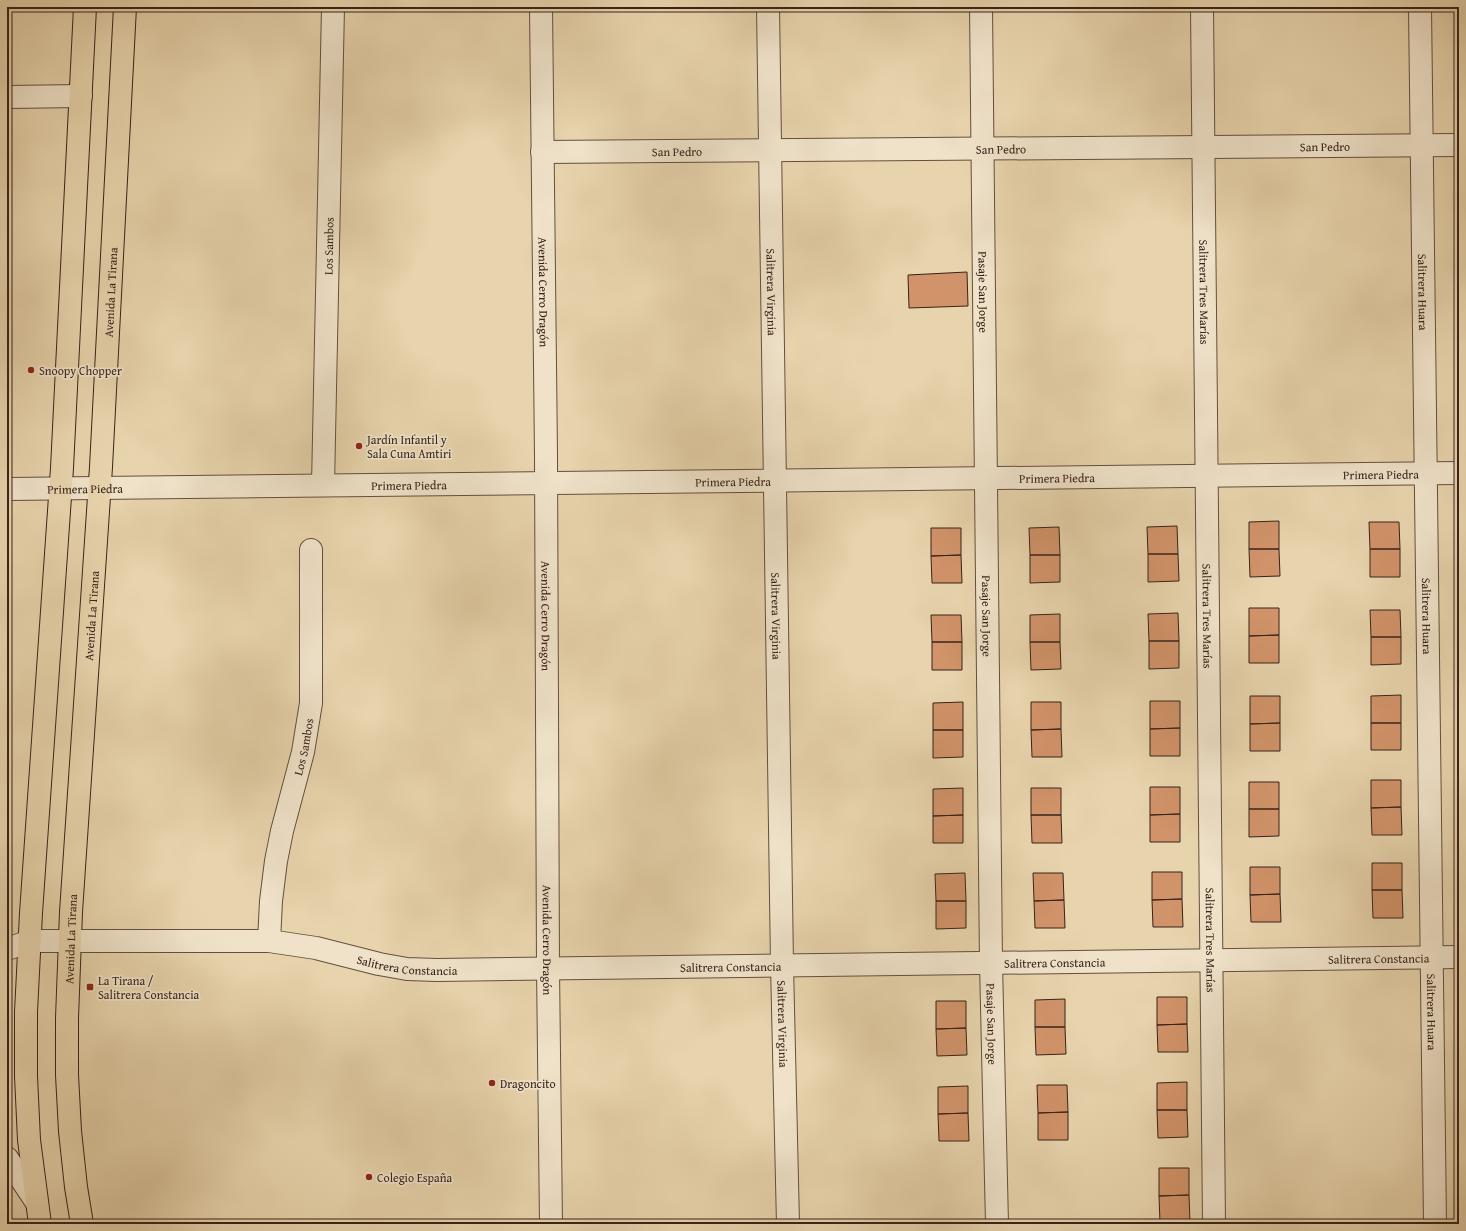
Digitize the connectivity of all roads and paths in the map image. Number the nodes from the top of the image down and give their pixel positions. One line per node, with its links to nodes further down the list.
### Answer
1 (85, 7): 9 (highway)
2 (125, 7): 25 (highway, Avenida La Tirana)
3 (333, 7): 23 (street, Los Sambos)
4 (541, 7): 16 (street, Avenida Cerro Dragón)
5 (768, 7): 15 (street, Salitrera Virginia)
6 (981, 7): 14 (street, Pasaje San Jorge)
7 (1202, 7): 13 (street, Salitrera Tres Marías)
8 (1420, 7): 11 (street, Salitrera Huara)
9 (81, 96): 10 (street); 24 (highway)
10 (7, 97)
11 (1422, 146): 12 (street, San Pedro); 13 (street, San Pedro); 18 (street, Salitrera Huara)
12 (1459, 146)
13 (1204, 147): 14 (street, San Pedro); 19 (street, Salitrera Tres Marías)
14 (983, 149): 15 (street, San Pedro); 20 (street, Pasaje San Jorge)
15 (771, 150): 16 (street, San Pedro); 21 (street, Salitrera Virginia)
16 (542, 152): 22 (street, Avenida Cerro Dragón)
17 (1459, 473): 18 (street, Primera Piedra)
18 (1426, 474): 19 (street, Primera Piedra); 33 (street, Salitrera Huara)
19 (1207, 476): 20 (street, Primera Piedra); 34 (street, Salitrera Tres Marías)
20 (986, 478): 21 (street, Primera Piedra); 35 (street, Pasaje San Jorge)
21 (776, 480): 22 (street, Primera Piedra); 36 (street, Salitrera Virginia)
22 (546, 483): 23 (street, Primera Piedra); 37 (street, Avenida Cerro Dragón)
23 (323, 485): 25 (street, Primera Piedra)
24 (60, 488): 25 (street, Primera Piedra); 26 (street, Primera Piedra); 28 (highway)
25 (100, 488): 29 (highway, Avenida La Tirana)
26 (7, 489)
27 (311, 550): 30 (street, Los Sambos)
28 (30, 941): 29 (street, Salitrera Constancia); 31 (street, Salitrera Constancia); 39 (highway)
29 (70, 941): 30 (street, Salitrera Constancia); 40 (highway, Avenida La Tirana)
30 (269, 941): 37 (street, Salitrera Constancia)
31 (7, 949)
32 (1459, 957): 33 (street, Salitrera Constancia)
33 (1432, 958): 34 (street, Salitrera Constancia); 45 (street, Salitrera Huara)
34 (1211, 960): 35 (street, Salitrera Constancia); 44 (street, Salitrera Tres Marías)
35 (991, 963): 36 (street, Salitrera Constancia); 43 (street, Pasaje San Jorge)
36 (782, 965): 37 (street, Salitrera Constancia); 42 (street, Salitrera Virginia)
37 (548, 968): 41 (street, Avenida Cerro Dragón)
38 (7, 1158): 39 (street)
39 (38, 1214)
40 (82, 1224)
41 (551, 1224)
42 (788, 1224)
43 (997, 1224)
44 (1214, 1224)
45 (1435, 1224)

